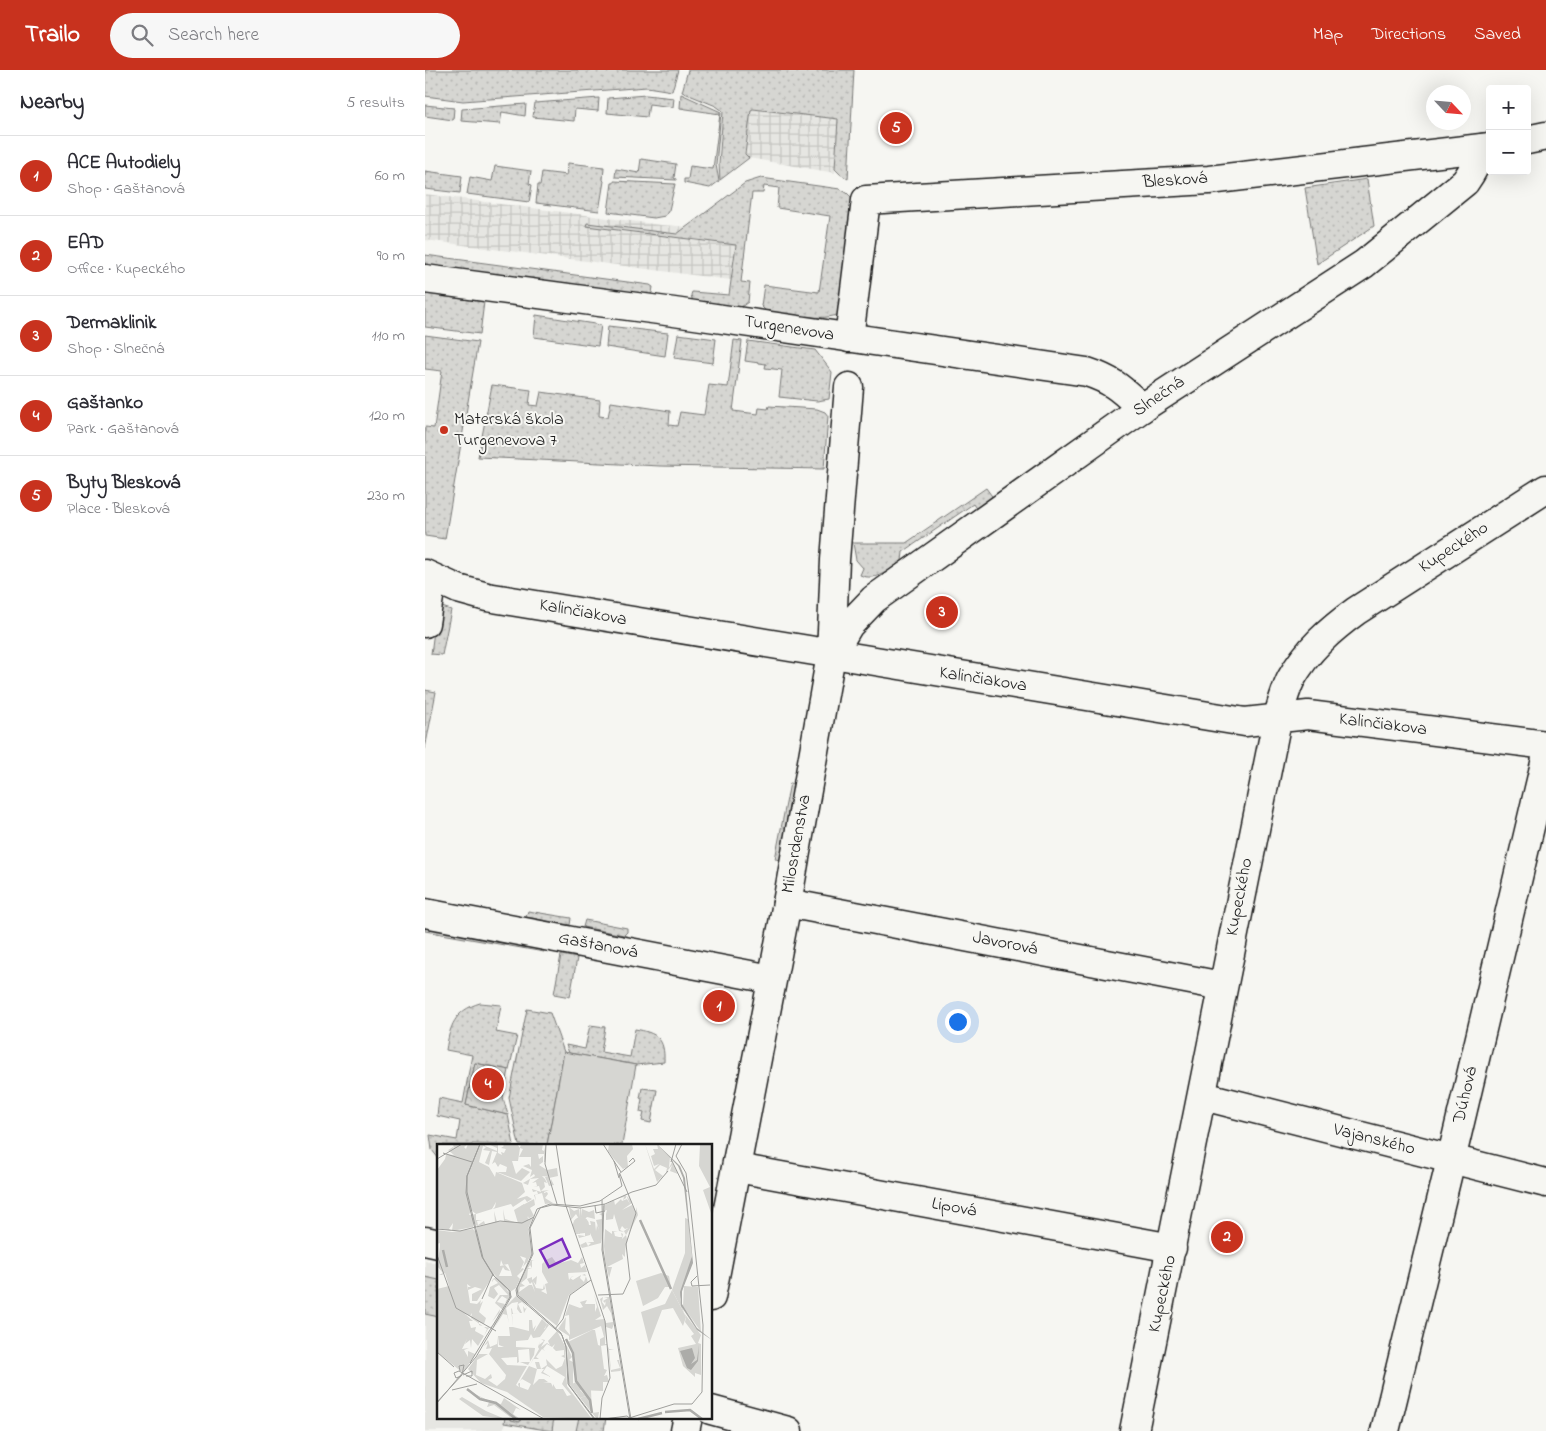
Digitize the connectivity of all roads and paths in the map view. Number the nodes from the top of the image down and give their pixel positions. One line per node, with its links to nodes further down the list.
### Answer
1 (1546, 136): 2 (street)
2 (1531, 139)
3 (1486, 147): 5 (street, Blesková); 7 (street, Slnečná)
4 (425, 279): 5 (street, Turgenevova)
5 (849, 338): 7 (street, Turgenevova)
6 (849, 387): 11 (street, Milosrdenstva)
7 (1142, 408): 11 (street, Slnečná)
8 (1546, 489): 12 (street, Kupeckého)
9 (429, 576): 10 (street); 11 (street, Kalinčiakova)
10 (425, 622)
11 (831, 655): 12 (street, Kalinčiakova); 15 (street, Milosrdenstva)
12 (1277, 720): 13 (street, Kalinčiakova); 18 (street, Kupeckého)
13 (1546, 745)
14 (1546, 759): 20 (street, Dúhová)
15 (787, 903): 17 (street, Milosrdenstva); 18 (street, Javorová)
16 (425, 913): 17 (street, Gaštanová)
17 (771, 979): 21 (street, Milosrdenstva)
18 (1222, 986): 19 (street, Kupeckého)
19 (1203, 1096): 20 (street, Vajanského); 23 (street, Kupeckého)
20 (1451, 1160): 22 (street, Vajanského); 30 (street, Dúhová)
21 (737, 1168): 23 (street, Lipová); 24 (street, Milosrdenstva)
22 (1546, 1183)
23 (1172, 1248): 29 (street, Kupeckého)
24 (713, 1287)
25 (713, 1411): 28 (street)
26 (688, 1418): 27 (street)
27 (685, 1431)
28 (788, 1431)
29 (1134, 1431)
30 (1385, 1431)

